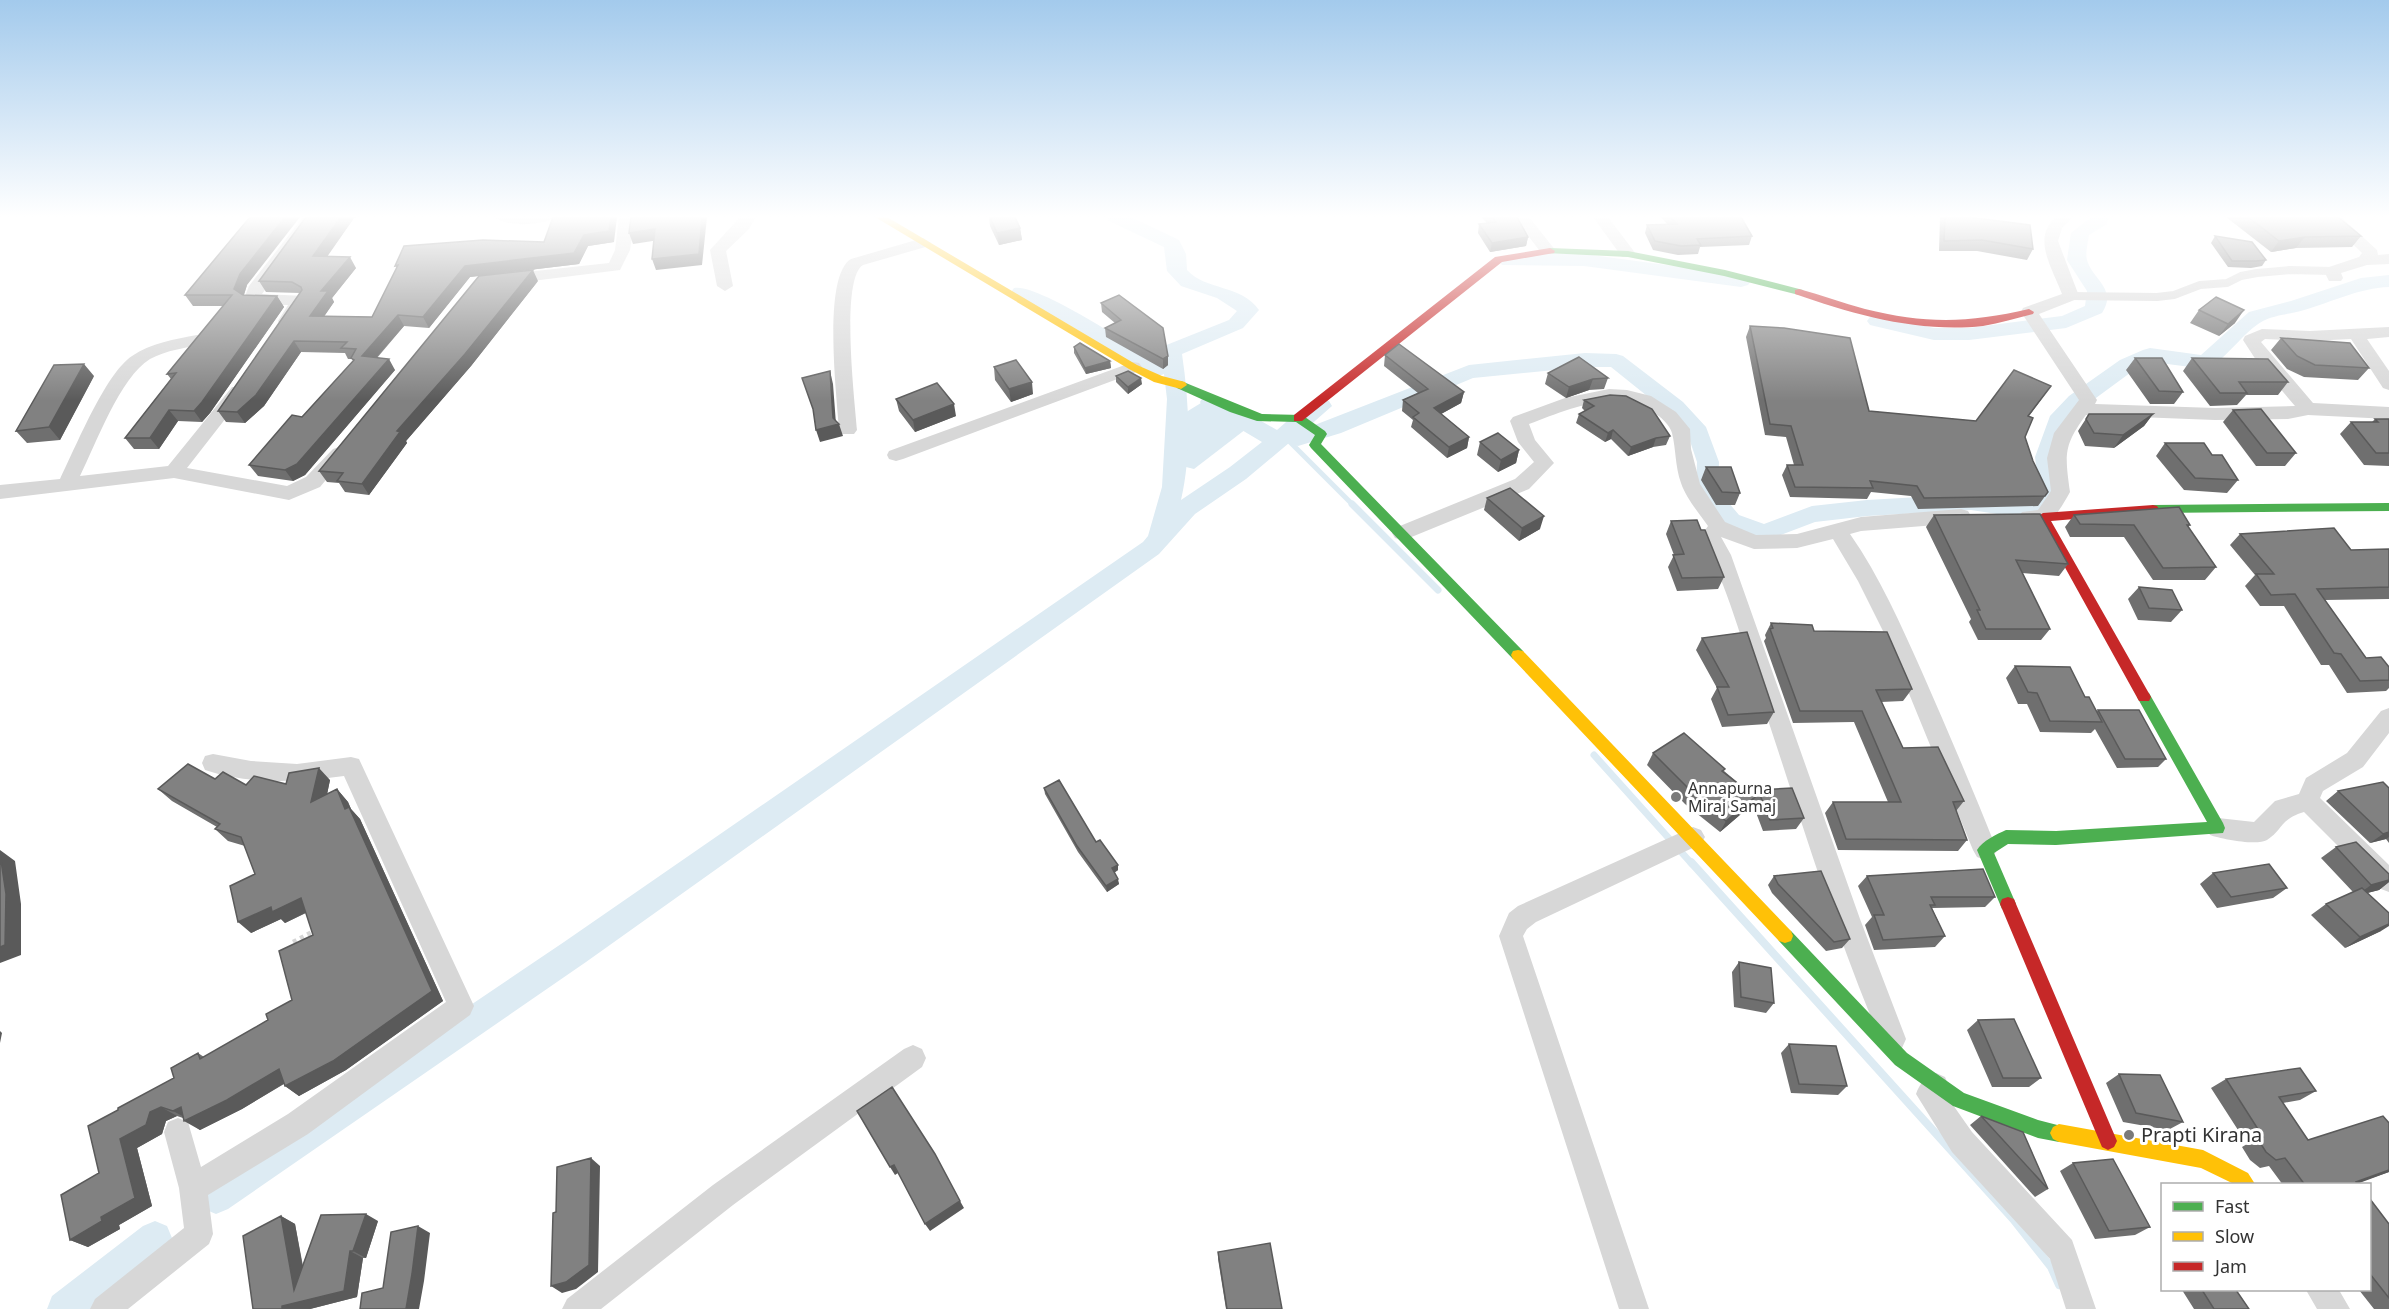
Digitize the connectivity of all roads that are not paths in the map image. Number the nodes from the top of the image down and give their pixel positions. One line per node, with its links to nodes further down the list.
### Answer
1 (263, 278): 16 (street)
2 (508, 278): 10 (street)
3 (723, 278): 11 (street)
4 (847, 278): 25 (street)
5 (982, 278): 18 (street)
6 (1475, 278): 24 (street)
7 (1741, 278): 13 (street)
8 (2064, 278): 12 (street)
9 (2237, 278): 12 (lane)
10 (490, 280)
11 (725, 286)
12 (2071, 296): 13 (street)
13 (2031, 315): 21 (street)
14 (2389, 332): 15 (street)
15 (2356, 334): 20 (street); 22 (street)
16 (274, 338)
17 (196, 340): 29 (street)
18 (1133, 367): 24 (street); 27 (street)
19 (249, 376): 28 (street)
20 (2389, 384)
21 (2085, 405): 22 (street); 34 (street)
22 (2308, 408): 23 (street)
23 (2389, 413)
24 (1298, 418): 37 (street)
25 (848, 430)
26 (351, 438): 28 (street)
27 (896, 455)
28 (174, 472): 29 (street)
29 (67, 483): 30 (street)
30 (0, 492)
31 (2389, 507): 34 (street)
32 (1980, 516): 36 (street)
33 (2011, 516): 34 (street)
34 (2043, 517): 41 (street)
35 (1718, 527): 36 (street); 37 (street); 46 (street)
36 (1837, 530): 43 (street)
37 (1402, 533): 42 (street)
38 (2389, 717): 40 (street)
39 (213, 763): 51 (street)
40 (2308, 801): 41 (street); 44 (street)
41 (2218, 828): 43 (street)
42 (1693, 837): 46 (street); 55 (street)
43 (1985, 850): 49 (street)
44 (2389, 881)
45 (913, 1058): 54 (street)
46 (1901, 1059): 47 (street)
47 (1936, 1084): 49 (street); 56 (street)
48 (178, 1132): 51 (street)
49 (2108, 1141): 50 (street)
50 (2244, 1182)
51 (193, 1188): 53 (street)
52 (2322, 1291): 57 (street)
53 (105, 1309)
54 (577, 1309)
55 (1634, 1309)
56 (2081, 1309)
57 (2335, 1309)

